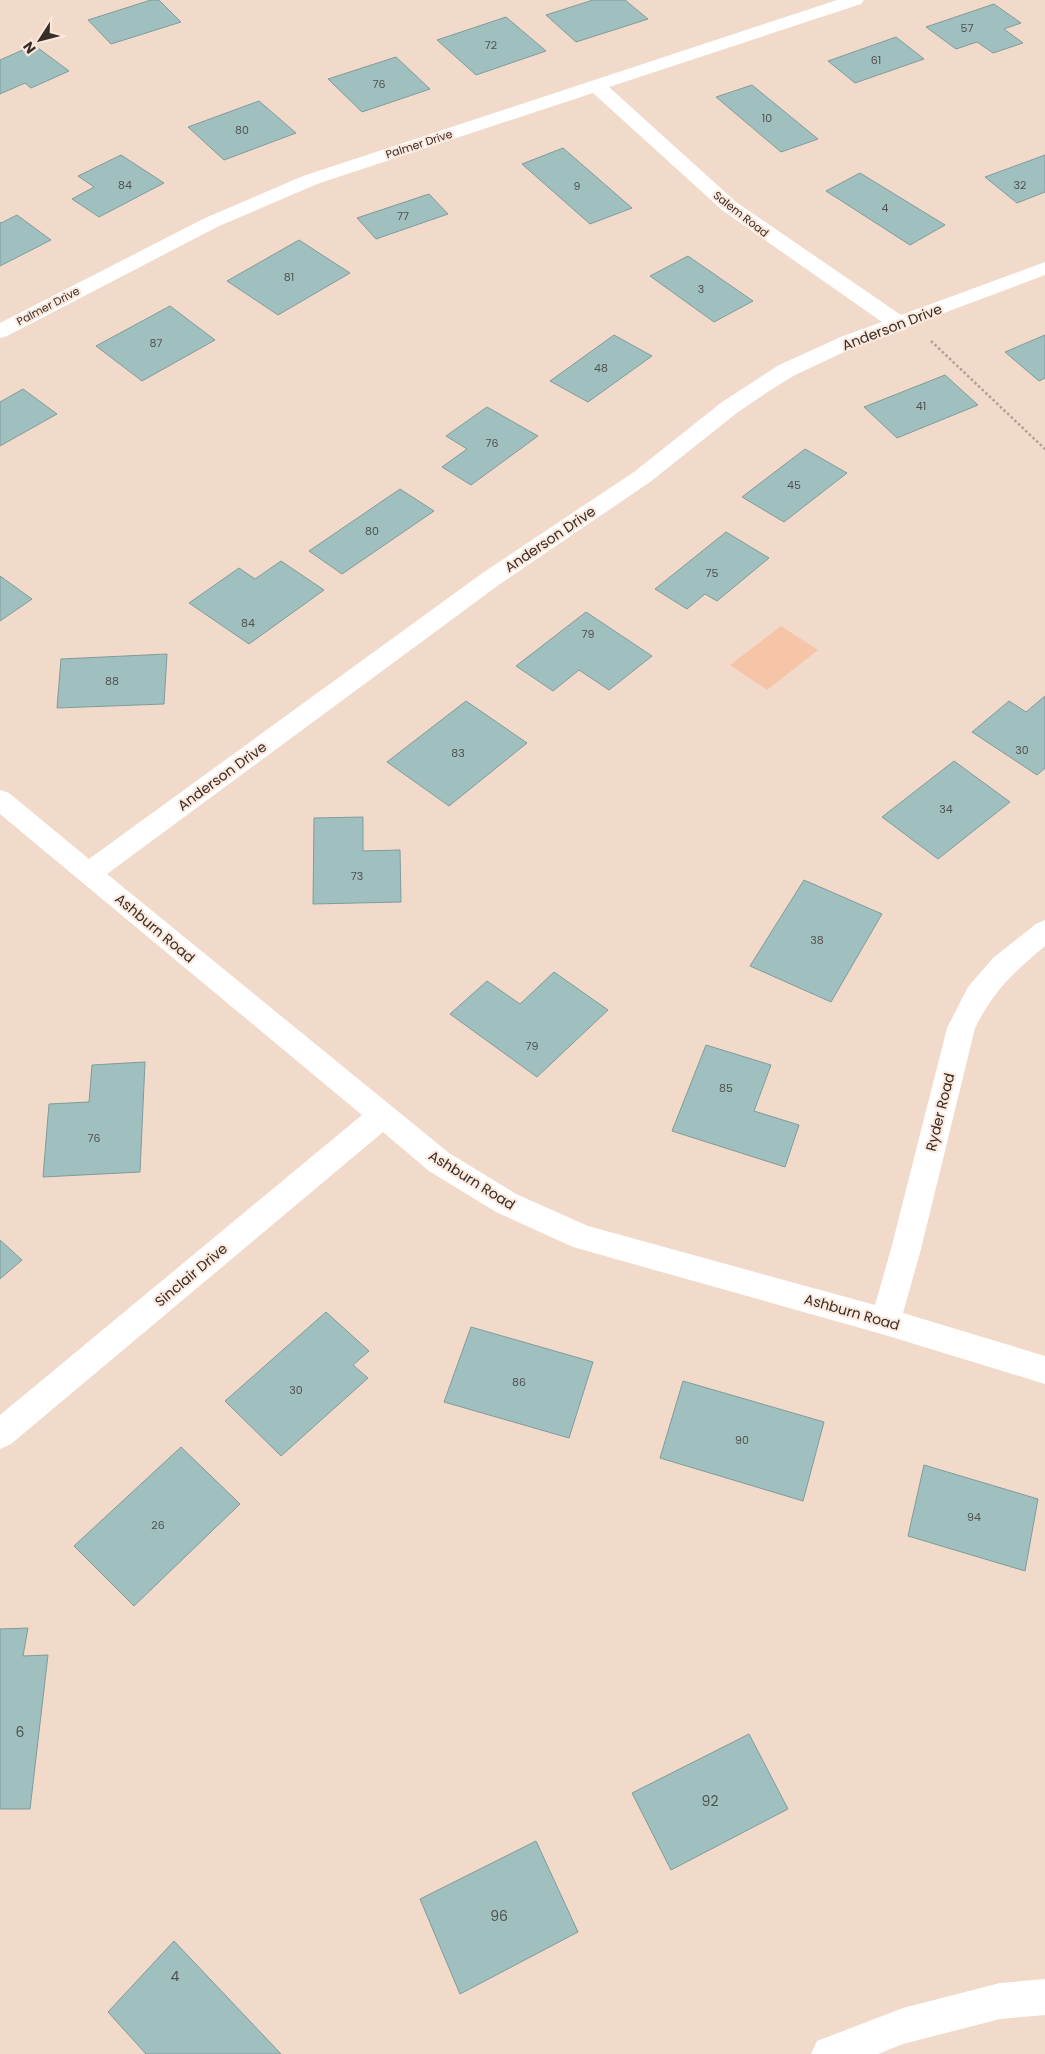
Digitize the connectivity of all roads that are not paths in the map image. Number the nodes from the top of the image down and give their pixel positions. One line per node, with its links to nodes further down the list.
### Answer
1 (855, 0): 2 (street, Palmer Drive)
2 (596, 86): 4 (street, Salem Road); 5 (street, Palmer Drive)
3 (1045, 268): 4 (street, Anderson Drive)
4 (905, 322): 7 (street, Anderson Drive)
5 (0, 331)
6 (0, 800): 7 (street, Ashburn Road)
7 (89, 873): 9 (street, Ashburn Road)
8 (1045, 931): 10 (street, Ryder Road)
9 (382, 1116): 10 (street, Ashburn Road); 12 (street, Sinclair Drive)
10 (885, 1321): 11 (street, Ashburn Road)
11 (1045, 1370)
12 (0, 1434)
13 (1045, 1997): 14 (street)
14 (830, 2054)

